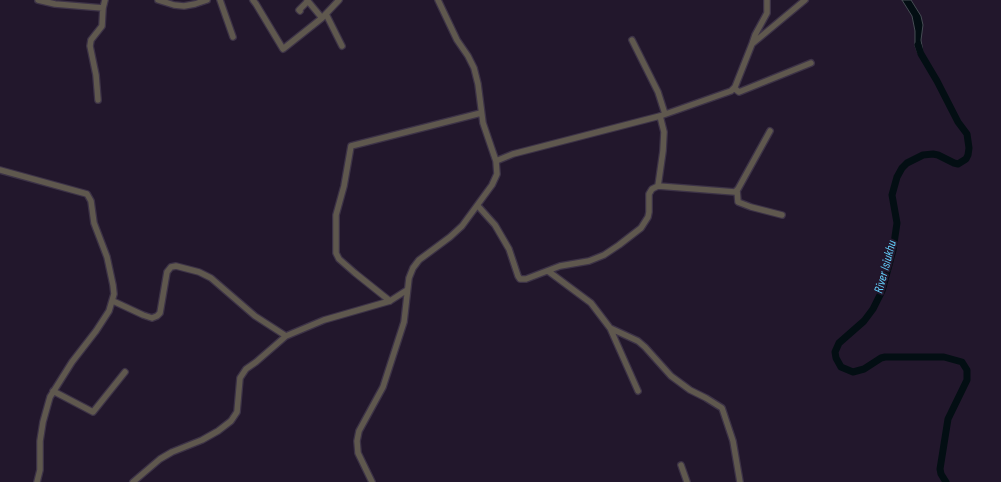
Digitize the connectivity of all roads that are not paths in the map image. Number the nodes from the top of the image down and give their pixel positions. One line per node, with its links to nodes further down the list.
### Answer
1 (38, 0): 12 (street)
2 (105, 0): 12 (street)
3 (158, 0): 4 (street)
4 (207, 0)
5 (220, 0): 15 (street)
6 (253, 0): 14 (street)
7 (338, 0): 14 (street)
8 (438, 0): 22 (street)
9 (767, 0): 17 (street)
10 (805, 0): 17 (street)
11 (307, 1): 13 (street); 14 (street)
12 (103, 8): 21 (street)
13 (300, 11)
14 (324, 16): 18 (street)
15 (233, 37)
16 (632, 40): 23 (street)
17 (752, 44): 20 (street)
18 (342, 46)
19 (811, 63): 20 (street)
20 (734, 88): 23 (street)
21 (98, 100)
22 (481, 113): 25 (street); 34 (street)
23 (663, 115): 25 (street); 27 (street)
24 (770, 131): 28 (street)
25 (496, 161): 29 (street)
26 (0, 170): 33 (street)
27 (658, 186): 28 (street); 31 (street)
28 (737, 190): 30 (street)
29 (478, 206): 31 (street); 32 (street)
30 (782, 215)
31 (548, 271): 35 (street)
32 (407, 290): 34 (street); 43 (street)
33 (113, 301): 36 (street); 38 (street)
34 (390, 302): 36 (street)
35 (610, 328): 39 (street); 45 (street)
36 (286, 336): 42 (street)
37 (125, 372): 38 (street)
38 (53, 391): 41 (street)
39 (638, 391)
40 (681, 465): 44 (street)
41 (37, 482)
42 (133, 482)
43 (372, 482)
44 (687, 482)
45 (740, 482)

